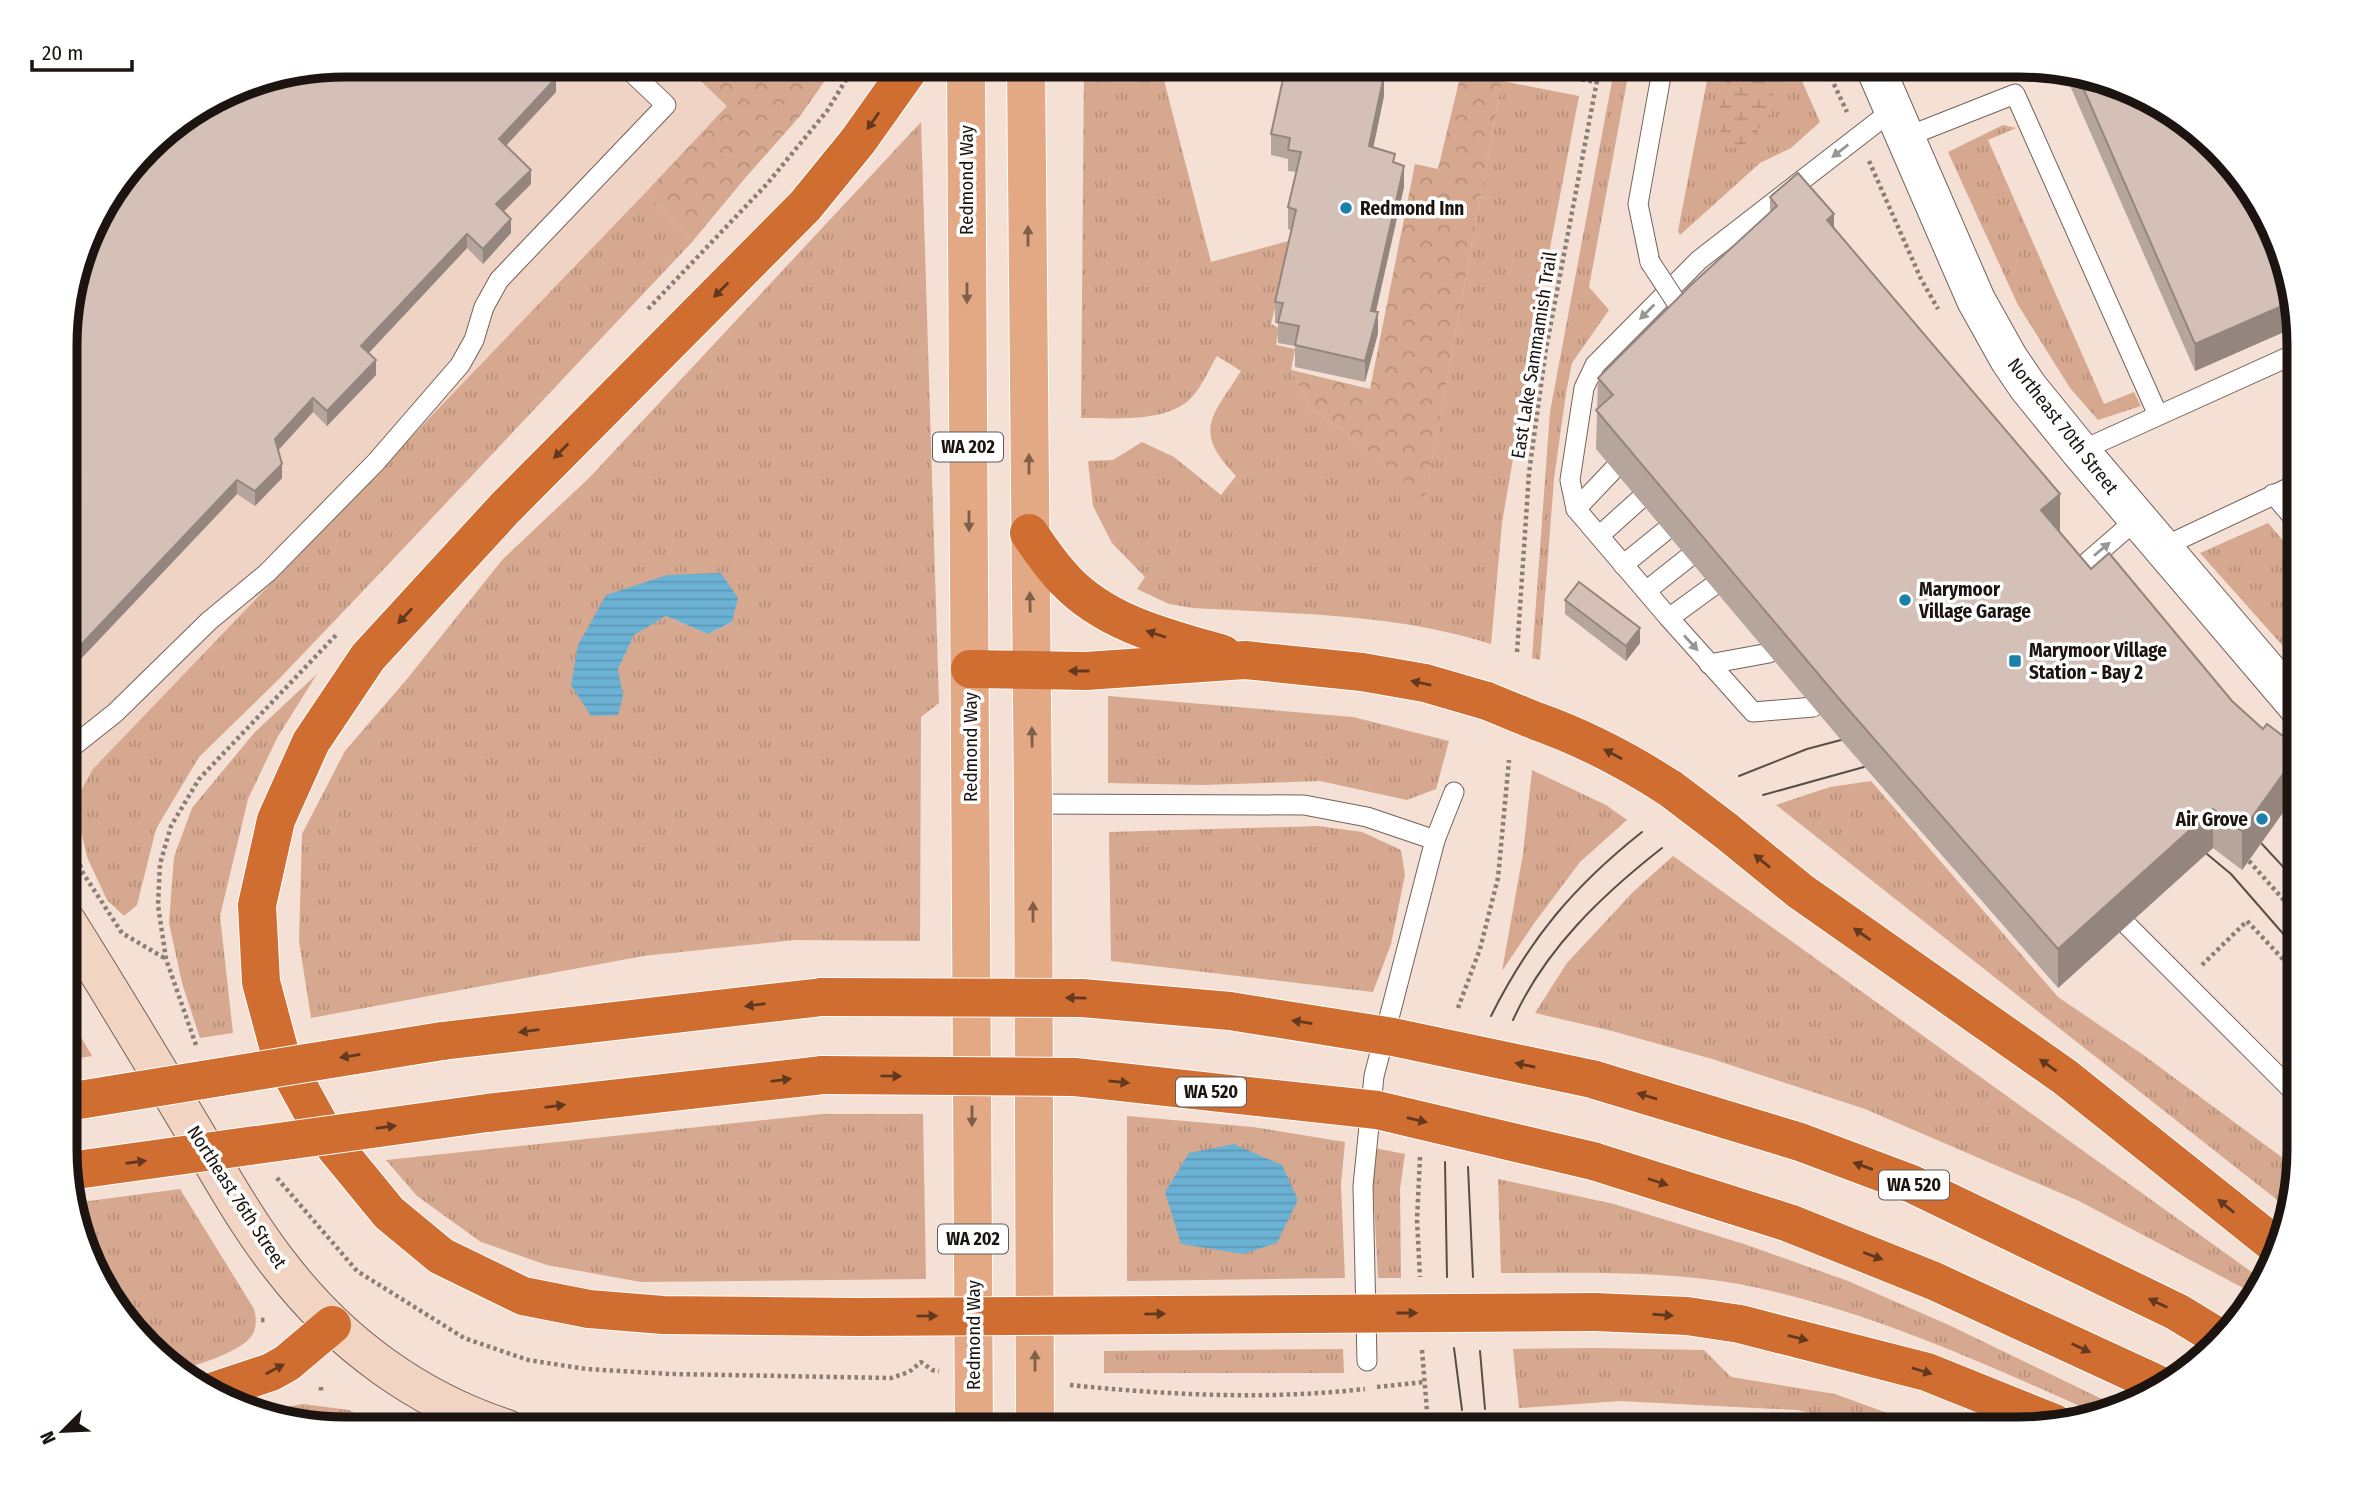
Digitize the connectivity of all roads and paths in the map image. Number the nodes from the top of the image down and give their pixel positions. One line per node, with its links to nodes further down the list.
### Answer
1 (637, 77): 44 (lane)
2 (848, 77): 14 (path)
3 (903, 77): 76 (highway, one-way to 76, bridge)
4 (967, 77): 40 (main road, Redmond Way / WA 202, one-way to 40)
5 (1026, 77): 26 (main road, WA 202, one-way to 5)
6 (1567, 77): 11 (path)
7 (1597, 77): 11 (path, East Lake Sammamish Trail)
8 (1661, 77): 15 (lane, bridge)
9 (1831, 77): 12 (path)
10 (1879, 77): 13 (street, Northeast 70th Street)
11 (1596, 82): 36 (path, East Lake Sammamish Trail)
12 (1847, 112)
13 (1900, 123): 17 (lane); 18 (street, Northeast 70th Street); 23 (lane, one-way to 23)
14 (642, 315)
15 (1690, 323)
16 (2287, 357): 17 (lane)
17 (2158, 415): 18 (lane)
18 (2080, 451): 27 (street, Northeast 70th Street)
19 (1614, 469): 23 (lane)
20 (2287, 488): 21 (lane)
21 (2273, 494): 24 (lane); 27 (lane)
22 (1639, 500): 28 (lane)
23 (1576, 509): 28 (lane)
24 (2287, 510)
25 (1665, 531): 30 (lane)
26 (1029, 533): 38 (highway, one-way to 26); 41 (main road, WA 202, one-way to 26)
27 (2149, 533): 31 (lane, one-way to 27); 42 (street, Northeast 70th Street)
28 (1599, 536): 30 (lane)
29 (1689, 557): 33 (lane)
30 (1623, 565): 33 (lane)
31 (2067, 580)
32 (1713, 586): 34 (lane)
33 (1646, 591): 34 (lane)
34 (1669, 618): 39 (lane, one-way to 39)
35 (344, 627): 54 (path)
36 (1517, 652)
37 (1769, 653): 39 (lane)
38 (1245, 660): 41 (highway, one-way to 41); 64 (highway, one-way to 38, bridge)
39 (1709, 664): 43 (lane)
40 (970, 669): 41 (highway); 78 (main road, Redmond Way / WA 202, one-way to 78)
41 (1031, 670): 47 (main road, WA 202, one-way to 41)
42 (2287, 694)
43 (1813, 707)
44 (77, 743)
45 (1509, 760): 57 (path)
46 (1454, 792): 48 (lane)
47 (1033, 804): 48 (lane); 79 (main road, WA 202, one-way to 47)
48 (1436, 841): 69 (lane)
49 (77, 857): 54 (path)
50 (2249, 861): 51 (path)
51 (2287, 904)
52 (2129, 926): 56 (lane)
53 (77, 938): 66 (main road, Northeast 76th Street)
54 (166, 959): 58 (path)
55 (2287, 963): 56 (path)
56 (2184, 983): 59 (lane)
57 (1458, 1008)
58 (201, 1054)
59 (2287, 1085)
60 (77, 1100): 67 (highway, WA 520, one-way to 60, bridge)
61 (1420, 1157): 65 (path)
62 (272, 1169): 70 (path)
63 (78, 1171): 71 (highway, WA 520, one-way to 71, bridge)
64 (2271, 1242)
65 (1420, 1278)
66 (332, 1325): 74 (highway, one-way to 66); 77 (main road, Northeast 76th Street)
67 (2213, 1334)
68 (1422, 1349): 72 (path)
69 (1367, 1361)
70 (920, 1362)
71 (2152, 1381)
72 (1424, 1382): 73 (path); 75 (path)
73 (1087, 1387)
74 (224, 1388)
75 (1427, 1411)
76 (2037, 1416)
77 (475, 1417)
78 (974, 1417)
79 (1035, 1417)

